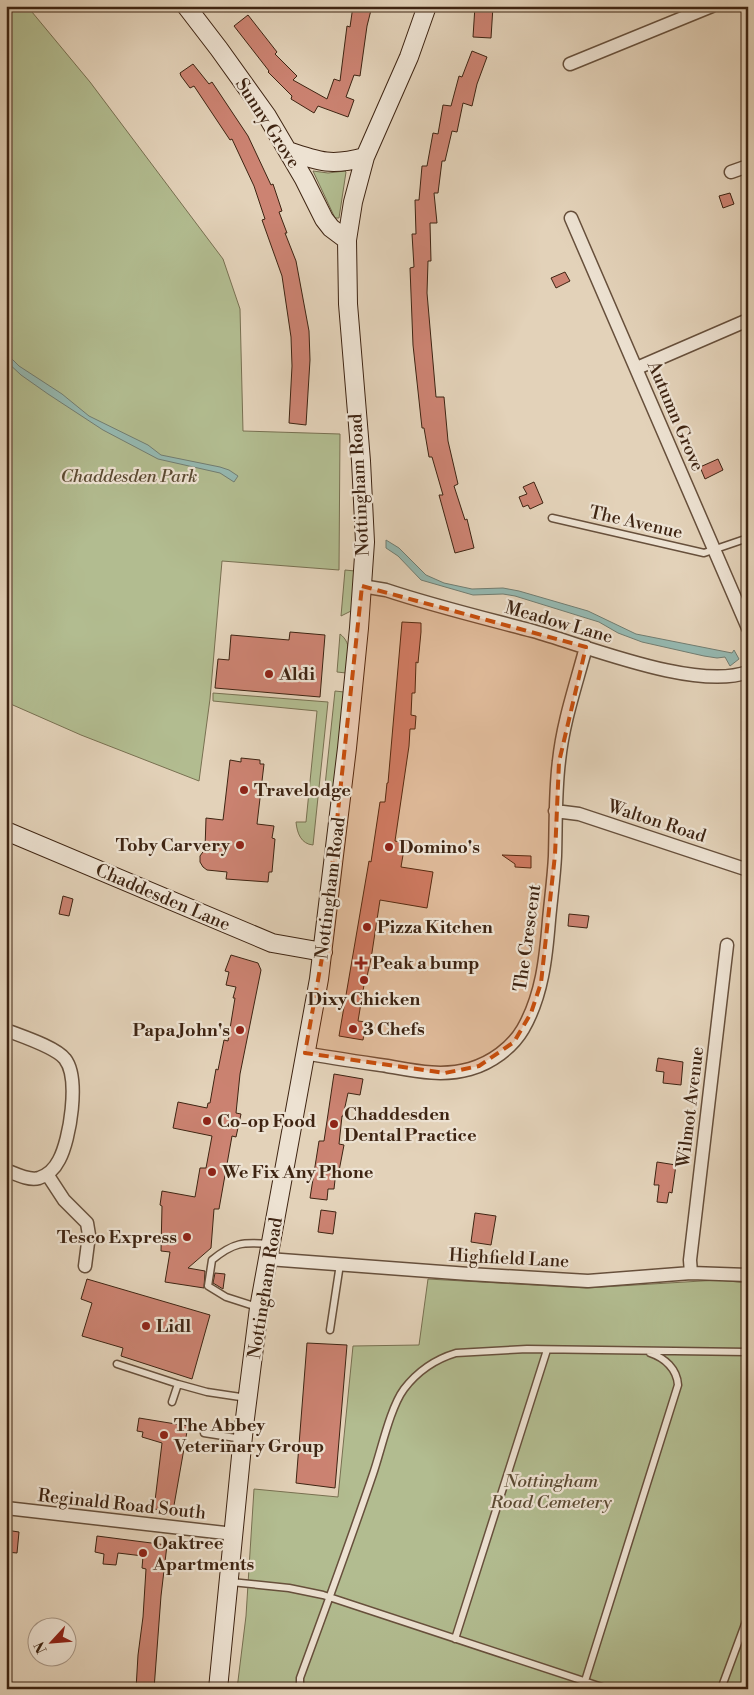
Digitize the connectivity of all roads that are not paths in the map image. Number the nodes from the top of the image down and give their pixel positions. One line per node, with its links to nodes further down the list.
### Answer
1 (186, 6): 5 (street, Sunny Grove)
2 (428, 6): 6 (street, Nottingham Road)
3 (712, 6): 4 (street)
4 (570, 64)
5 (288, 151): 6 (street); 10 (street, Sunny Grove)
6 (365, 157): 10 (street, Nottingham Road)
7 (748, 166): 8 (street)
8 (731, 172)
9 (571, 218): 12 (street, Autumn Grove)
10 (347, 240): 16 (street, Nottingham Road)
11 (748, 320): 12 (street)
12 (637, 368): 15 (street, Autumn Grove)
13 (552, 518): 15 (lane, The Avenue)
14 (748, 538): 15 (lane, The Avenue)
15 (714, 550): 17 (street, Autumn Grove)
16 (362, 586): 18 (street, Meadow Lane); 24 (street, Nottingham Road)
17 (748, 628)
18 (586, 647): 19 (street, Meadow Lane); 20 (street, The Crescent)
19 (748, 672)
20 (555, 811): 22 (street, Walton Road); 26 (street, The Crescent)
21 (6, 831): 24 (street, Chaddesden Lane)
22 (748, 870)
23 (727, 945): 32 (street, Wilmot Avenue)
24 (323, 952): 26 (street, Nottingham Road)
25 (6, 1030): 28 (street)
26 (305, 1053): 29 (street, Nottingham Road)
27 (12, 1172): 28 (street)
28 (47, 1174): 31 (street)
29 (269, 1252): 30 (street, Highfield Lane); 34 (street, Nottingham Road); 34 (lane)
30 (340, 1264): 32 (street, Highfield Lane); 35 (lane)
31 (85, 1266)
32 (691, 1273): 33 (street, Highfield Lane)
33 (748, 1275)
34 (259, 1308): 41 (street, Nottingham Road)
35 (330, 1330)
36 (547, 1350): 37 (lane); 48 (lane); 50 (lane)
37 (647, 1351): 38 (lane); 51 (lane)
38 (748, 1352)
39 (117, 1364): 40 (lane)
40 (178, 1384): 41 (lane); 42 (lane)
41 (248, 1398): 44 (street, Nottingham Road)
42 (172, 1402)
43 (204, 1433): 44 (lane)
44 (243, 1439): 46 (street, Nottingham Road)
45 (6, 1508): 46 (street, Reginald Road South)
46 (234, 1534): 47 (street, Nottingham Road)
47 (229, 1582): 48 (lane); 52 (street, Nottingham Road)
48 (329, 1597): 50 (lane); 53 (lane)
49 (748, 1616): 55 (lane)
50 (455, 1639): 51 (lane)
51 (585, 1681): 54 (lane)
52 (218, 1689)
53 (300, 1689)
54 (608, 1689)
55 (721, 1689)

